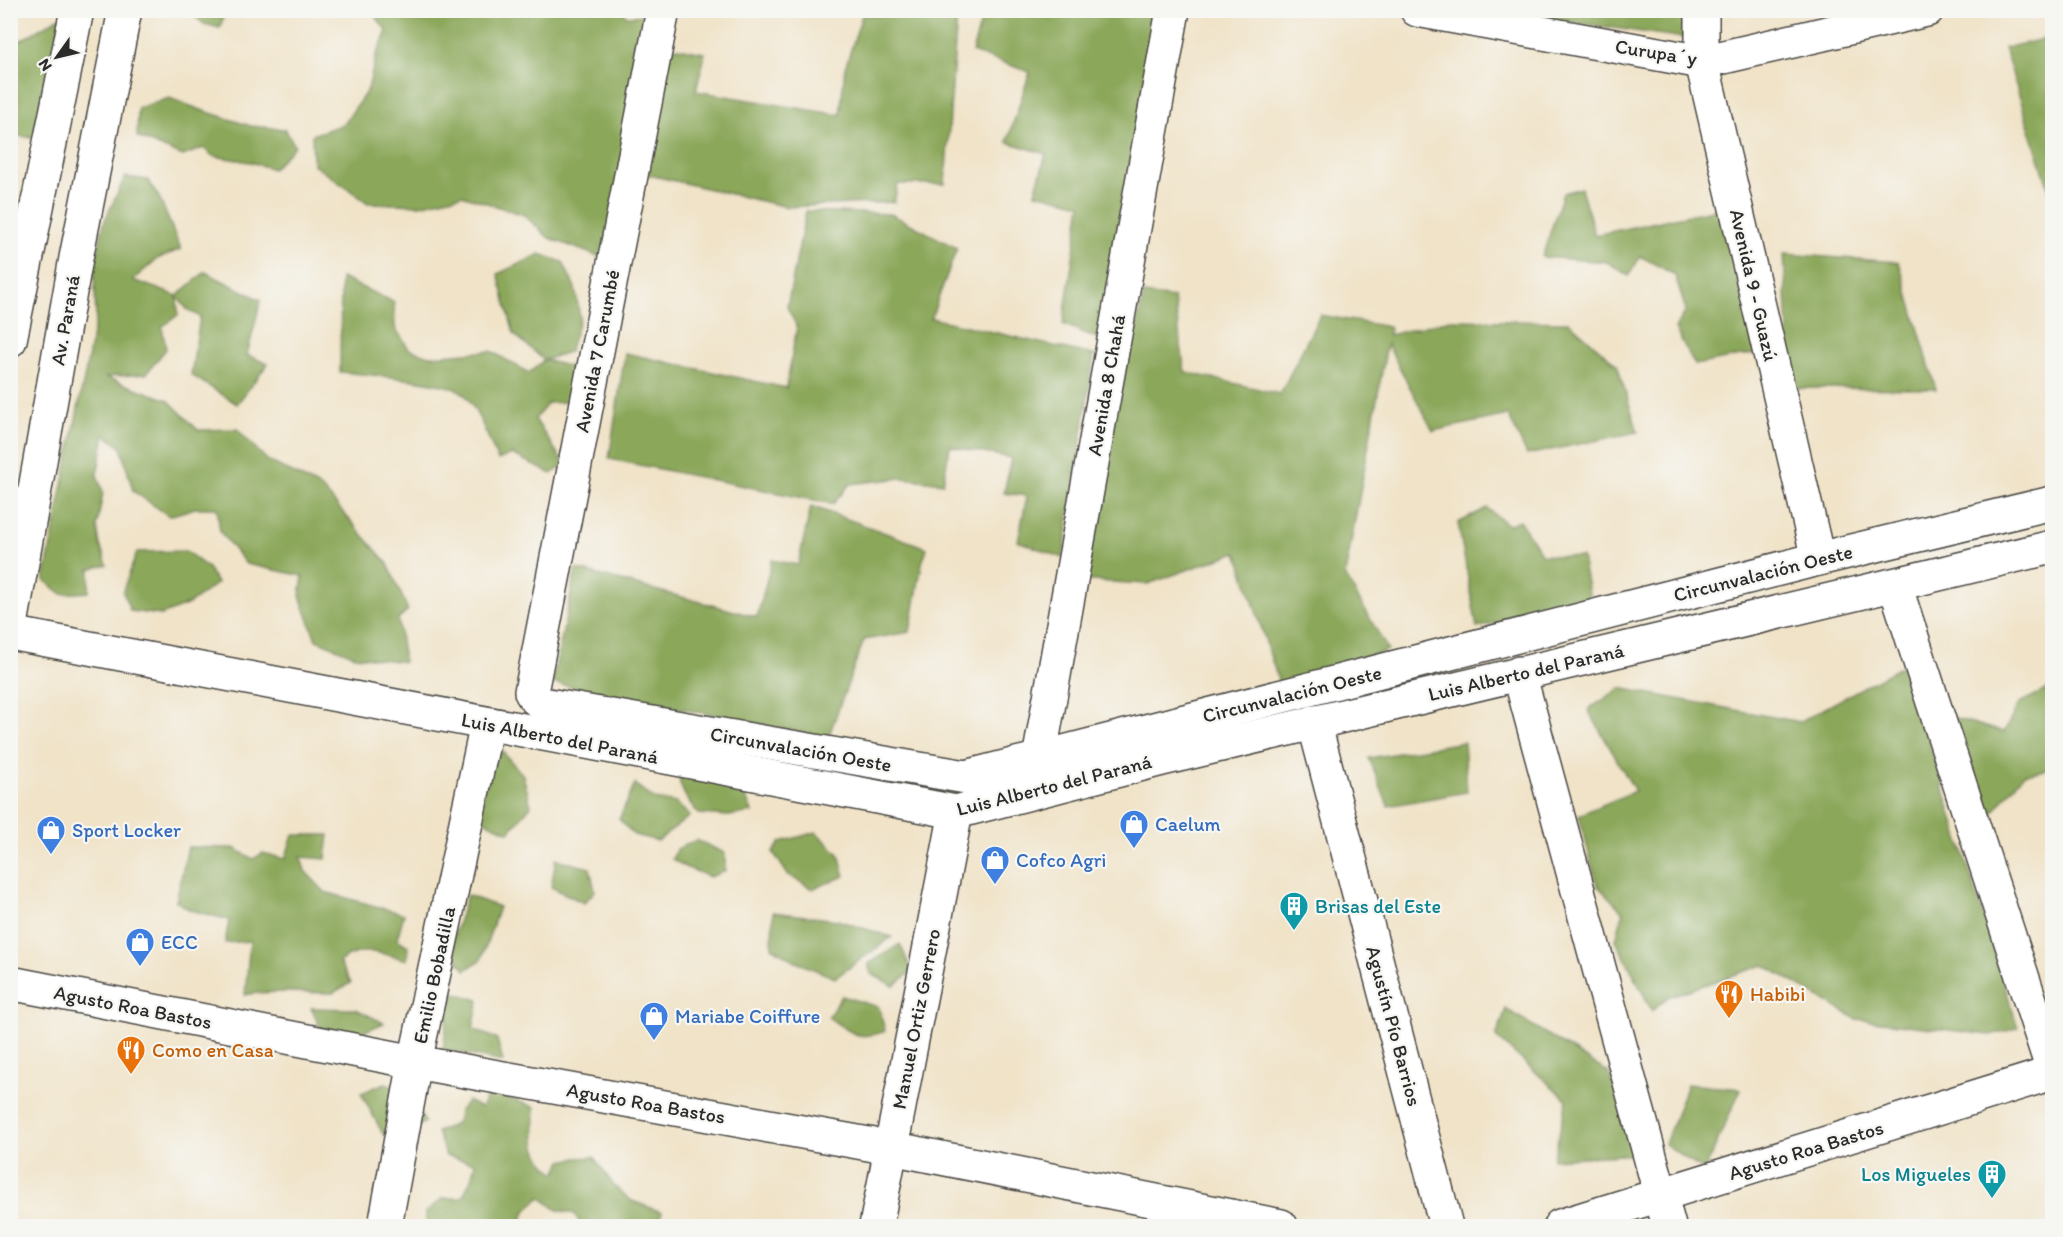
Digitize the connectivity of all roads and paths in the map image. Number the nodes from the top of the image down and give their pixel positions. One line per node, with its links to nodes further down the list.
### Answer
1 (76, 10): 9 (street)
2 (125, 10): 14 (street, Av. Paraná)
3 (663, 10): 16 (street, Avenida 7 Carumbé)
4 (1173, 10): 19 (street, Avenida 8 Chahá)
5 (1417, 10): 8 (street, Curupa´y)
6 (1702, 10): 8 (street, Avenida 9 - Guazú)
7 (1927, 10): 8 (street, Curupa´y)
8 (1702, 62): 12 (street, Avenida 9 - Guazú)
9 (10, 340)
10 (2052, 504): 12 (street, Circunvalación Oeste)
11 (2052, 547): 13 (street, Luis Alberto del Paraná)
12 (1818, 559): 19 (street, Circunvalación Oeste)
13 (1894, 585): 15 (street, Luis Alberto del Paraná); 23 (street)
14 (10, 632): 18 (street, Luis Alberto del Paraná)
15 (1519, 673): 17 (street, Luis Alberto del Paraná); 26 (street)
16 (531, 692): 19 (street, Circunvalación Oeste)
17 (1314, 722): 20 (street, Luis Alberto del Paraná); 30 (street, Agustín Pío Barrios)
18 (487, 724): 20 (street, Luis Alberto del Paraná); 22 (street, Emilio Bobadilla)
19 (1039, 759)
20 (956, 812): 25 (street, Manuel Ortiz Gerrero)
21 (10, 983): 22 (street, Agusto Roa Bastos)
22 (415, 1062): 25 (street, Agusto Roa Bastos); 27 (street, Emilio Bobadilla)
23 (2052, 1068)
24 (2052, 1073): 26 (street, Agusto Roa Bastos)
25 (891, 1148): 28 (street, Manuel Ortiz Gerrero); 29 (street, Agusto Roa Bastos)
26 (1661, 1195): 31 (street, Agusto Roa Bastos); 32 (street)
27 (385, 1227)
28 (876, 1227)
29 (1281, 1227)
30 (1446, 1227)
31 (1560, 1227)
32 (1669, 1227)

